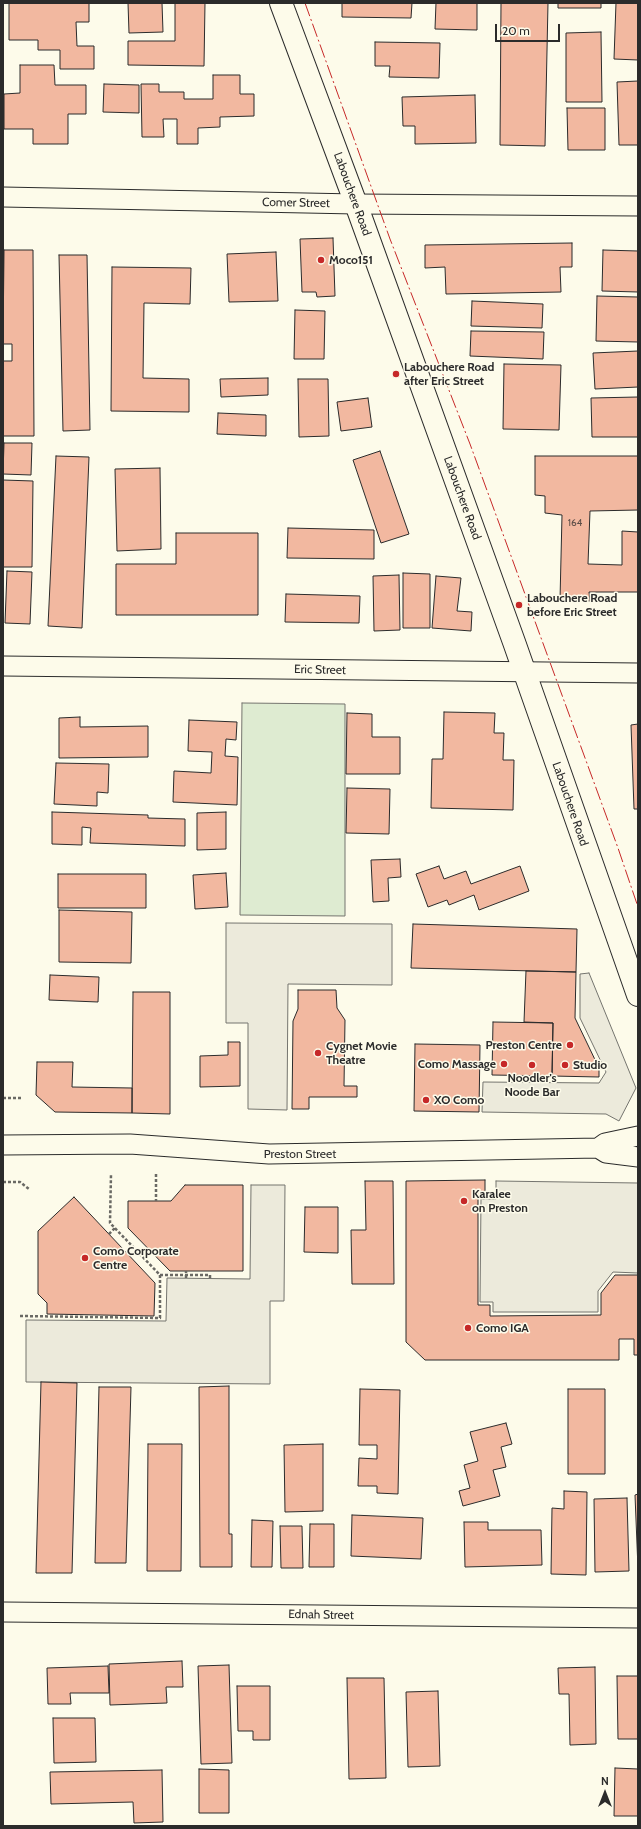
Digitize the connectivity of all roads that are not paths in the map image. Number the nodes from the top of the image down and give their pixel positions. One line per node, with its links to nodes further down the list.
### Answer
1 (281, 3): 3 (main road, Labouchere Road)
2 (3, 197): 3 (street, Comer Street)
3 (356, 204): 4 (street, Comer Street); 6 (main road, Labouchere Road)
4 (638, 206)
5 (3, 666): 6 (street, Eric Street)
6 (525, 673): 7 (street, Eric Street); 8 (main road, Labouchere Road)
7 (638, 673)
8 (638, 995)
9 (638, 1136): 11 (street, Preston Street)
10 (3, 1145): 11 (street, Preston Street)
11 (598, 1148): 12 (street, Preston Street)
12 (638, 1157)
13 (3, 1612): 14 (street, Ednah Street)
14 (638, 1618)

